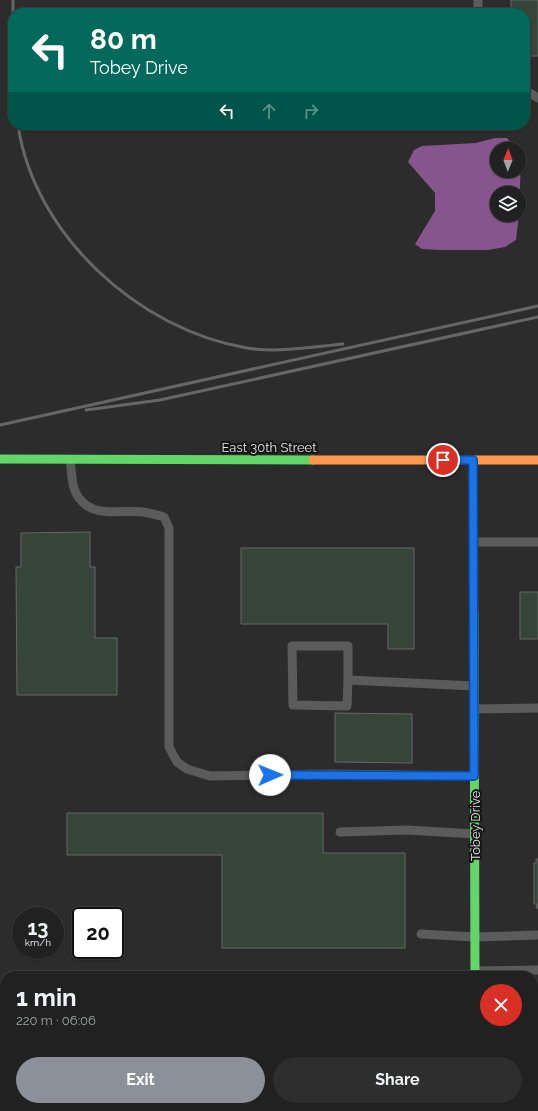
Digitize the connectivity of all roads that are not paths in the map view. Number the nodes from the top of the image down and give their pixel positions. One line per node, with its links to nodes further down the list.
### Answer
1 (0, 460): 2 (main road, East 30th Street)
2 (70, 460): 3 (main road, East 30th Street); 11 (lane)
3 (473, 460): 4 (main road, East 30th Street); 5 (main road, Tobey Drive)
4 (538, 460)
5 (473, 542): 6 (lane); 8 (main road, Tobey Drive)
6 (538, 542)
7 (348, 680): 7 (lane); 8 (lane)
8 (474, 686): 10 (main road, Tobey Drive)
9 (538, 708): 10 (lane)
10 (474, 709): 11 (main road, Tobey Drive)
11 (474, 776): 13 (main road, Tobey Drive)
12 (340, 832): 13 (lane)
13 (475, 834): 16 (main road, Tobey Drive)
14 (421, 934): 16 (lane)
15 (538, 935): 16 (lane)
16 (475, 937): 18 (main road, Tobey Drive)
17 (538, 970): 19 (lane)
18 (475, 971)
19 (522, 971)

